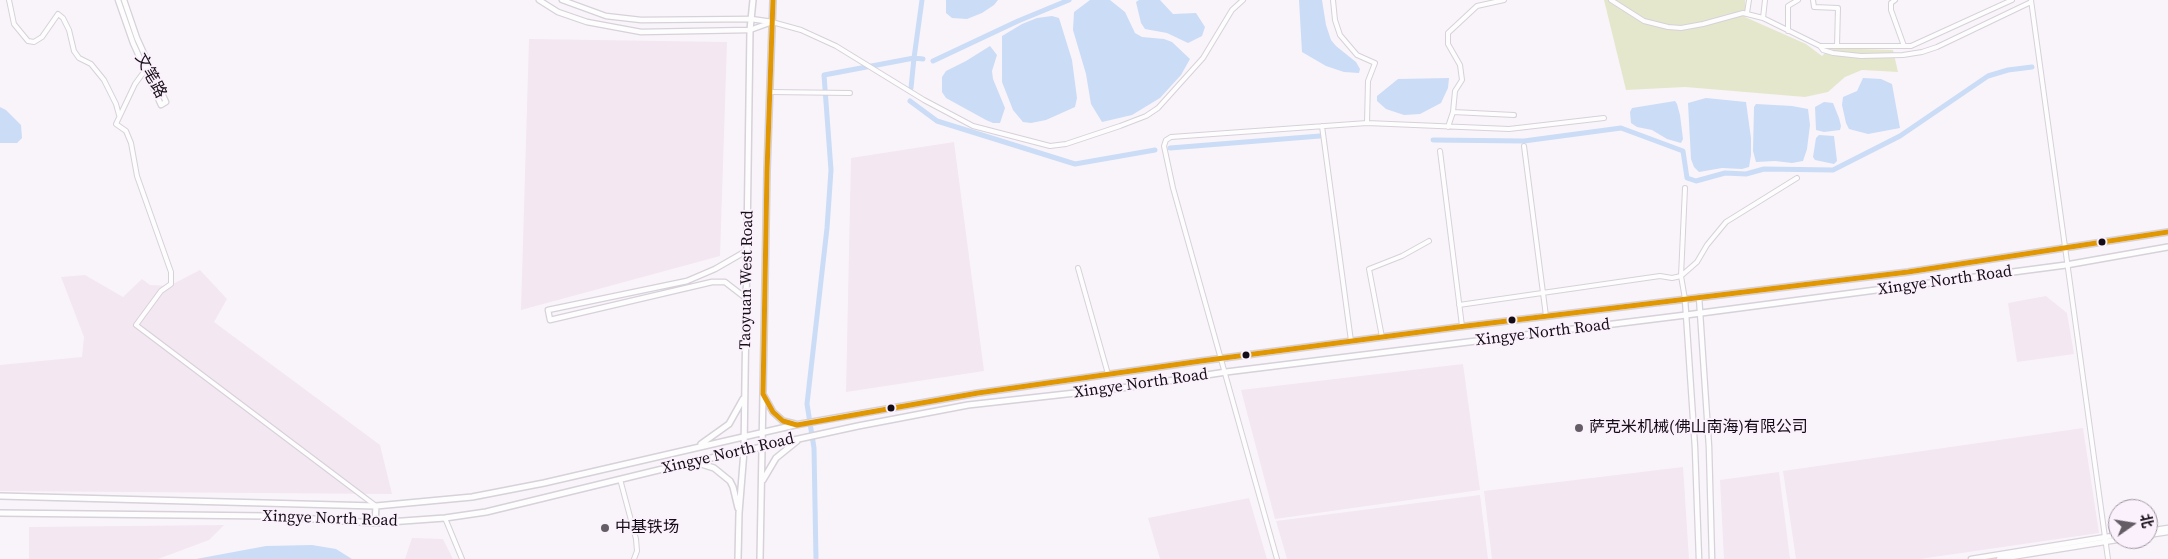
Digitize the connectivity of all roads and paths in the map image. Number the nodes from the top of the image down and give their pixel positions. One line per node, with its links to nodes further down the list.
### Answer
1 (8, 0): 35 (street)
2 (118, 0): 31 (street, 文笔路)
3 (124, 0): 30 (street, 文笔路)
4 (539, 0): 26 (street)
5 (562, 0): 22 (street)
6 (752, 0): 21 (main road, Taoyuan West Road)
7 (773, 0): 23 (main road, Taoyuan West Road)
8 (1243, 0): 23 (street)
9 (1332, 0): 38 (street)
10 (1504, 0): 34 (street)
11 (1610, 0): 19 (street)
12 (1749, 0): 19 (street)
13 (1765, 0): 20 (street)
14 (1798, 0): 25 (street)
15 (1813, 0): 28 (street)
16 (1895, 0): 29 (street)
17 (2012, 0): 29 (street)
18 (2031, 1): 27 (street); 47 (street)
19 (1747, 13): 20 (street)
20 (1762, 18): 25 (street)
21 (751, 19): 22 (street); 23 (street); 24 (main road, Taoyuan West Road)
22 (641, 20): 26 (street)
23 (772, 22): 24 (street); 32 (main road, Taoyuan West Road)
24 (750, 30): 26 (street); 49 (main road, Taoyuan West Road)
25 (1788, 31): 27 (street)
26 (641, 32)
27 (1820, 46): 28 (street)
28 (1838, 46): 29 (street)
29 (1904, 46)
30 (149, 66): 31 (street); 31 (street, 文笔路)
31 (145, 70): 35 (street)
32 (770, 92): 33 (street); 67 (main road, Taoyuan West Road)
33 (850, 93)
34 (1453, 112): 36 (street); 40 (street)
35 (119, 115): 80 (street)
36 (1514, 115)
37 (1604, 118): 40 (street)
38 (1368, 124): 39 (street); 40 (street)
39 (1322, 126): 63 (street); 64 (street)
40 (1448, 127)
41 (1524, 146): 53 (street)
42 (1440, 151): 57 (street)
43 (1797, 178): 52 (street)
44 (1685, 188): 52 (street)
45 (2168, 232): 47 (main road, Xingye North Road)
46 (1429, 241): 62 (street)
47 (2065, 246): 50 (street); 54 (main road, Xingye North Road)
48 (2168, 247): 50 (main road, Xingye North Road)
49 (748, 250): 55 (main road, Taoyuan West Road); 55 (street)
50 (2066, 265): 58 (main road, Xingye North Road); 86 (street)
51 (1078, 268): 66 (street)
52 (1681, 276): 53 (street); 56 (street)
53 (1543, 293): 57 (street); 60 (street)
54 (1698, 297): 56 (main road, Xingye North Road); 58 (street)
55 (747, 299): 68 (main road, Taoyuan West Road)
56 (1685, 299): 59 (street); 60 (main road, Xingye North Road)
57 (1459, 305): 61 (street)
58 (1700, 314): 59 (main road, Xingye North Road); 94 (street)
59 (1686, 315): 65 (main road, Xingye North Road); 93 (street)
60 (1546, 316): 61 (main road, Xingye North Road)
61 (1462, 326): 62 (main road, Xingye North Road)
62 (1382, 337): 63 (main road, Xingye North Road)
63 (1351, 341): 64 (main road, Xingye North Road)
64 (1222, 358): 65 (street); 66 (main road, Xingye North Road)
65 (1226, 372): 72 (main road, Xingye North Road); 92 (street)
66 (1108, 374): 69 (main road, Xingye North Road)
67 (764, 394): 69 (main road); 70 (main road, Taoyuan West Road)
68 (745, 396): 71 (main road, Taoyuan West Road); 74 (main road)
69 (798, 425): 70 (main road, Xingye North Road)
70 (763, 432): 71 (main road, Xingye North Road); 73 (main road, Taoyuan West Road)
71 (744, 436): 74 (main road, Xingye North Road); 75 (main road, Taoyuan West Road)
72 (802, 438): 73 (main road, Xingye North Road); 78 (main road)
73 (762, 446): 75 (main road, Xingye North Road); 78 (main road, Taoyuan West Road)
74 (695, 447): 80 (main road, Xingye North Road)
75 (744, 451): 76 (main road, Xingye North Road); 82 (main road, Taoyuan West Road)
76 (694, 461): 77 (main road, Xingye North Road); 82 (main road)
77 (620, 479): 83 (main road, Xingye North Road); 89 (street)
78 (761, 483): 91 (main road, Taoyuan West Road)
79 (0, 496): 80 (main road, Xingye North Road)
80 (376, 506): 84 (main road)
81 (0, 513): 84 (main road, Xingye North Road)
82 (739, 513): 90 (main road, Taoyuan West Road)
83 (445, 518): 84 (main road, Xingye North Road); 88 (street)
84 (374, 523)
85 (2108, 539): 86 (street)
86 (2105, 540): 87 (street); 95 (street); 96 (street); 97 (street)
87 (2108, 540)
88 (462, 559)
89 (634, 559)
90 (738, 559)
91 (760, 559)
92 (1277, 559)
93 (1699, 559)
94 (1712, 559)
95 (1971, 559)
96 (1999, 559)
97 (2108, 559)

